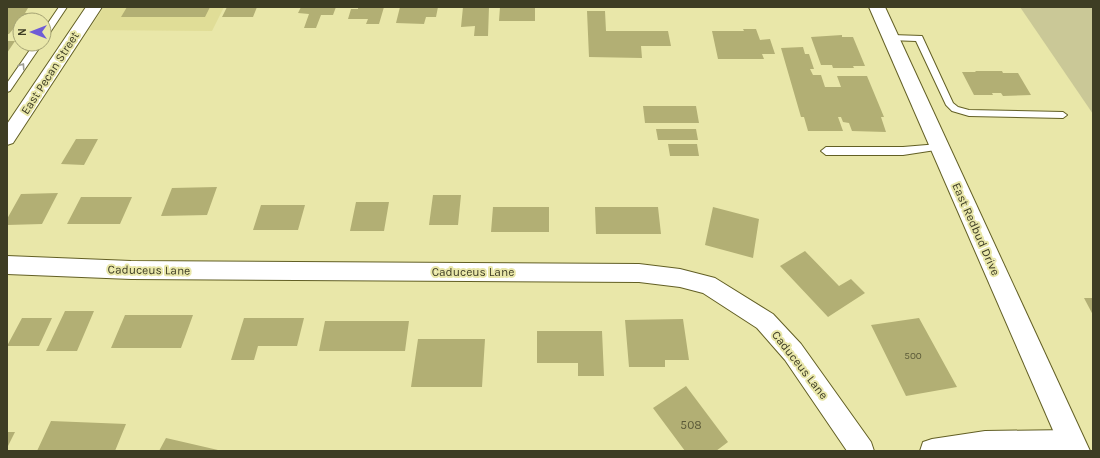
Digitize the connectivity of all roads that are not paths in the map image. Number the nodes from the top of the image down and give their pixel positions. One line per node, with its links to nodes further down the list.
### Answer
1 (63, 7): 4 (lane)
2 (94, 7): 9 (street, East Pecan Street)
3 (877, 7): 5 (street, East Redbud Drive)
4 (52, 23)
5 (892, 38): 8 (lane); 10 (street, East Redbud Drive)
6 (32, 52): 7 (lane, one-way to 6)
7 (7, 89)
8 (1062, 115)
9 (7, 138)
10 (939, 147): 11 (lane); 13 (street, East Redbud Drive)
11 (826, 150)
12 (7, 265): 14 (street, Caduceus Lane)
13 (1074, 446): 15 (street)
14 (862, 451)
15 (932, 451)

